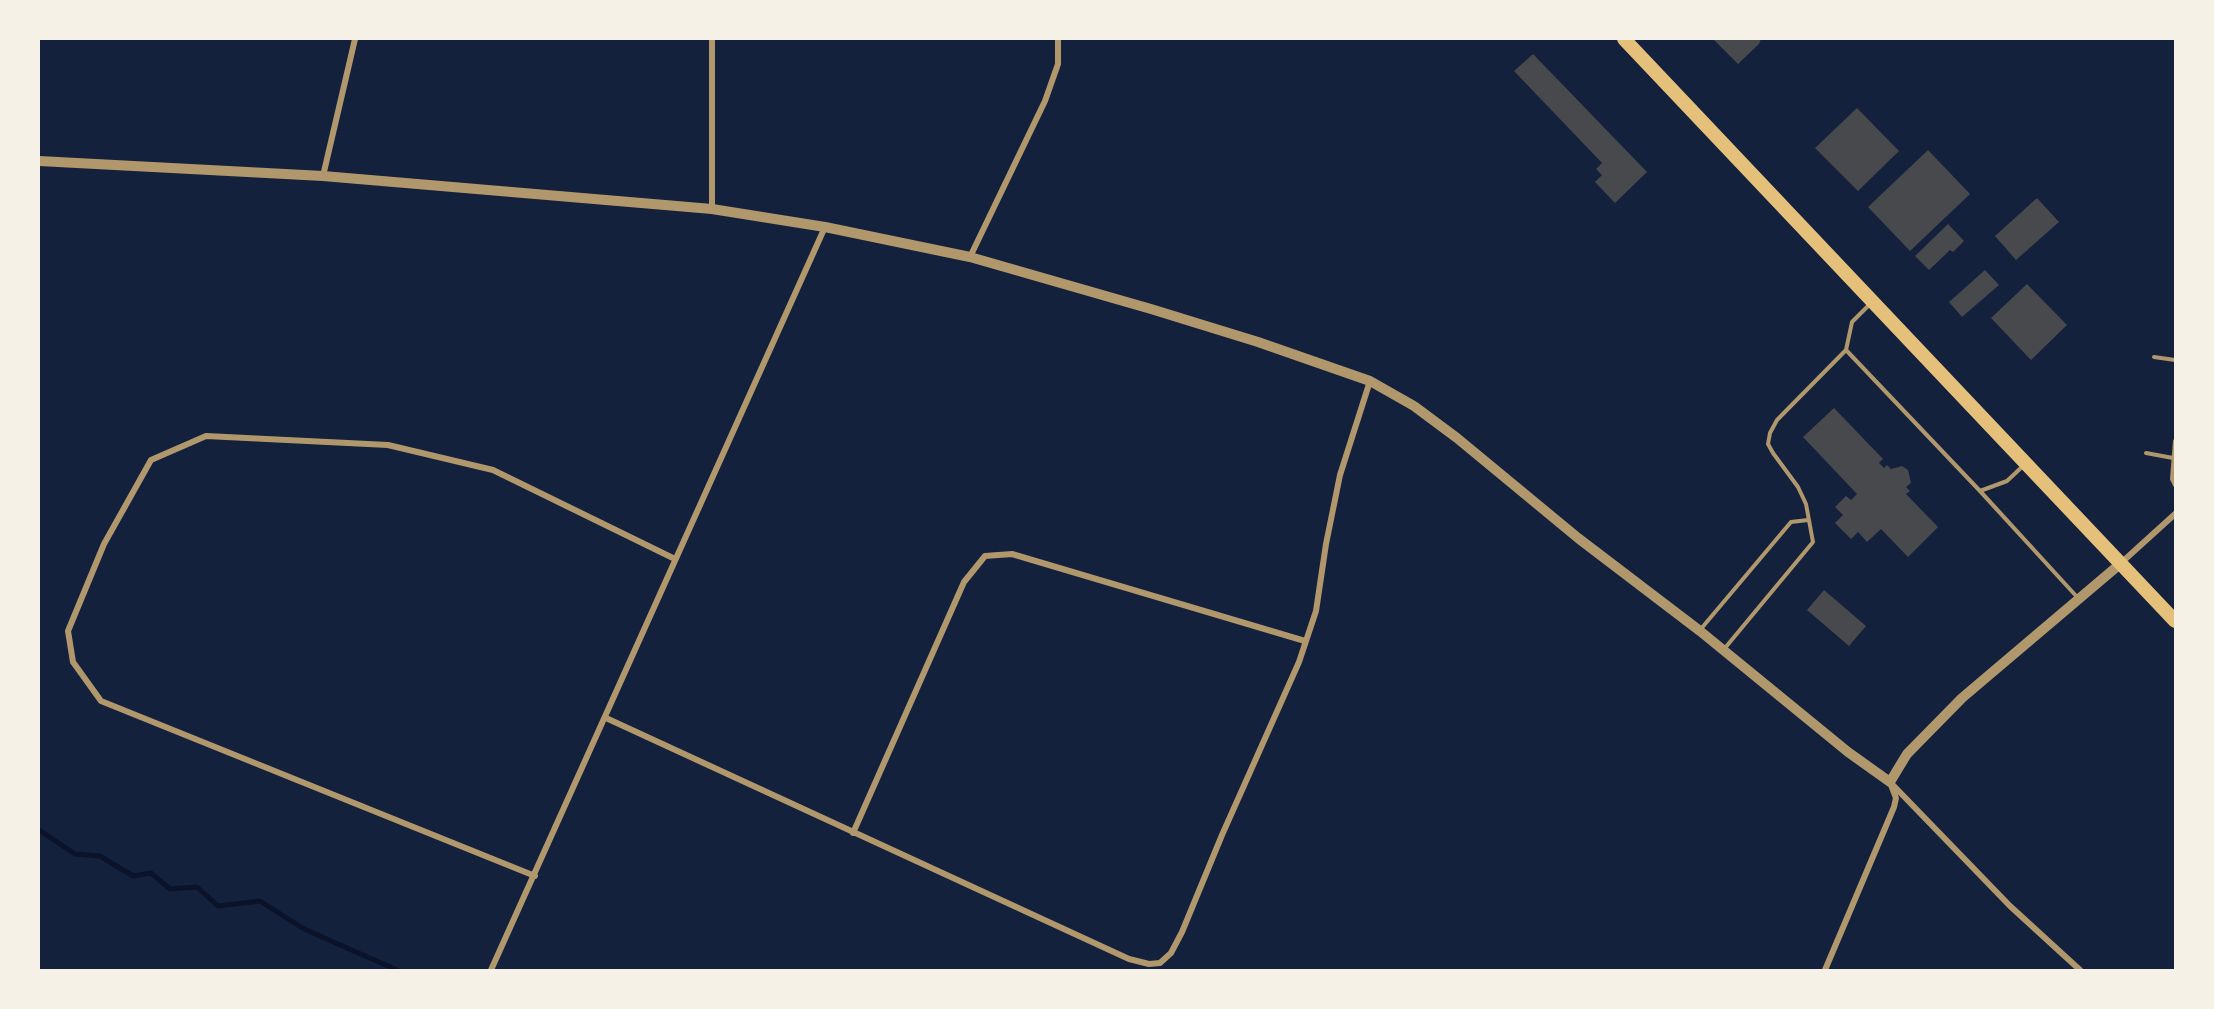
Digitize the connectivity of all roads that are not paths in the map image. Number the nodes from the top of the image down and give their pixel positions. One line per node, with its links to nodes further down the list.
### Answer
1 (355, 39): 6 (street)
2 (712, 39): 7 (street)
3 (1058, 39): 9 (street)
4 (1624, 39): 10 (highway)
5 (39, 160): 6 (street)
6 (323, 176): 7 (street)
7 (712, 209): 8 (street)
8 (825, 227): 9 (street); 23 (street)
9 (970, 258): 14 (street)
10 (1872, 302): 11 (lane); 18 (highway)
11 (1846, 350): 20 (lane); 22 (lane)
12 (2154, 357): 13 (lane)
13 (2175, 360)
14 (1370, 381): 27 (street); 28 (street)
15 (2175, 441): 17 (lane)
16 (2146, 453): 17 (lane)
17 (2173, 458): 19 (lane)
18 (2026, 464): 20 (lane); 24 (highway)
19 (2175, 485)
20 (1980, 491): 25 (lane)
21 (2175, 514): 24 (street)
22 (1808, 520): 27 (lane); 29 (lane)
23 (675, 559): 30 (street); 33 (street)
24 (2120, 564): 25 (street); 26 (highway)
25 (2079, 599): 31 (street)
26 (2175, 621)
27 (1700, 631): 29 (street)
28 (1305, 642): 32 (street); 32 (street)
29 (1724, 650): 31 (street)
30 (606, 718): 32 (street); 33 (street)
31 (1890, 782): 35 (street); 36 (street)
32 (853, 832)
33 (535, 876): 34 (street)
34 (491, 970)
35 (1825, 970)
36 (2080, 970)

